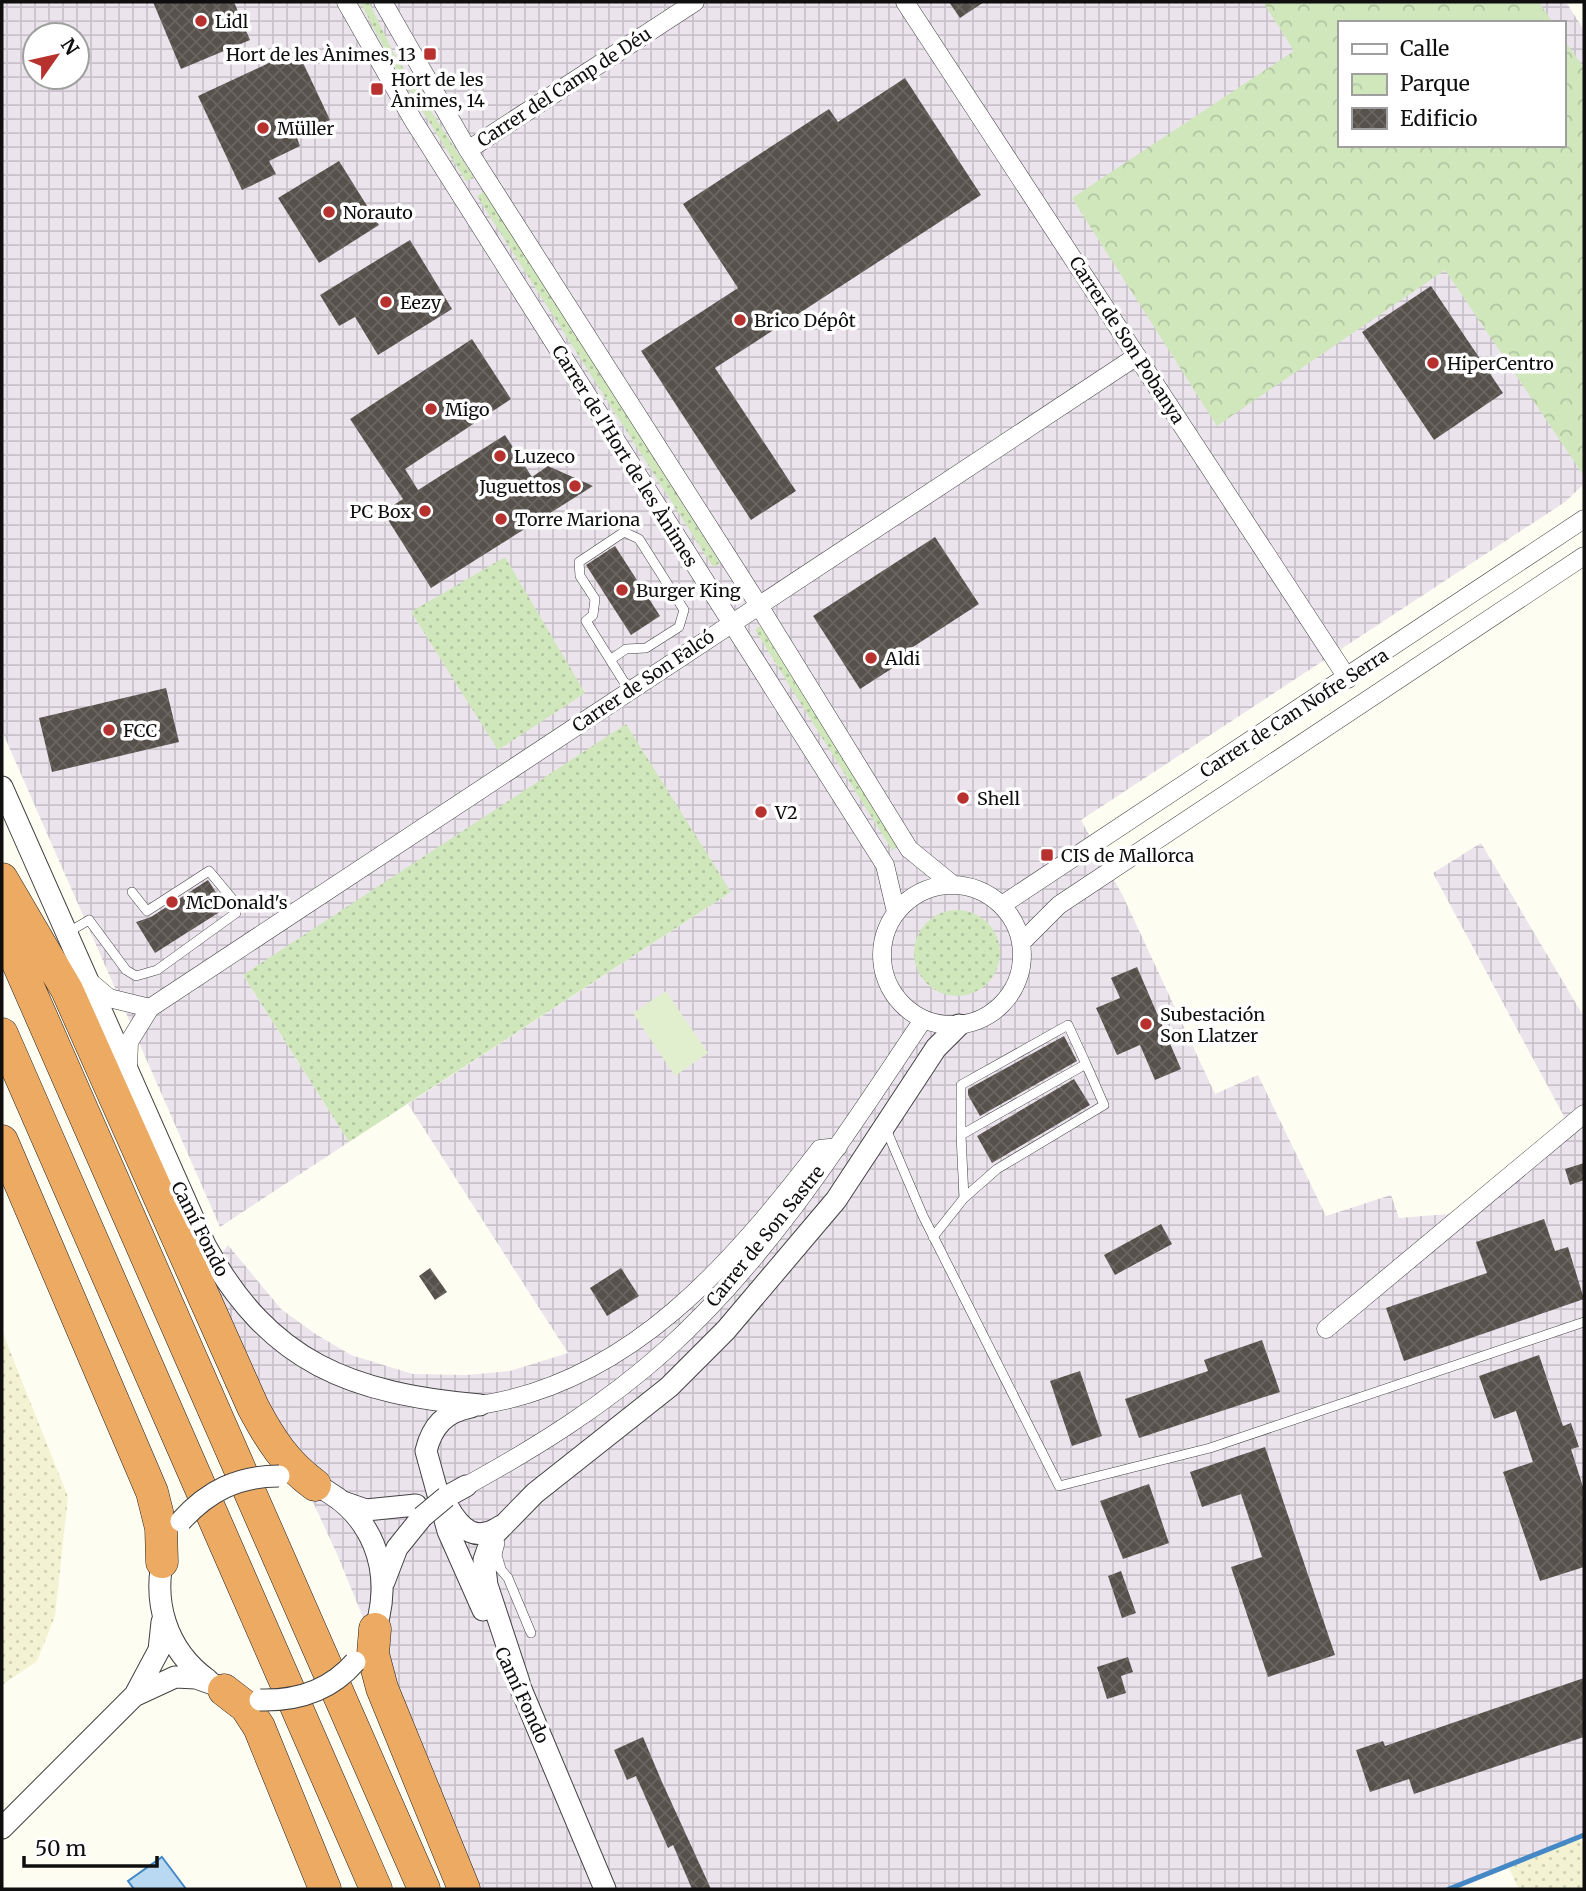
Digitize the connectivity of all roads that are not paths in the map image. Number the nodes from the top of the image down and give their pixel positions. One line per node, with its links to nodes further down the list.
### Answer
1 (346, 2): 10 (street, Carrer de l'Hort de les Ànimes)
2 (383, 2): 5 (street, Carrer de l'Hort de les Ànimes)
3 (695, 2): 5 (street, Carrer del Camp de Déu)
4 (905, 2): 6 (street, Carrer de Son Pobanya)
5 (468, 150): 9 (street, Carrer de l'Hort de les Ànimes)
6 (1138, 356): 9 (street, Carrer de Son Falcó); 12 (street, Carrer de Son Pobanya)
7 (1584, 519): 12 (street, Carrer de Can Nofre Serra)
8 (1584, 556): 22 (street, Carrer de Can Nofre Serra)
9 (758, 604): 10 (street, Carrer de Son Falcó); 16 (street, Carrer de l'Hort de les Ànimes)
10 (732, 622): 13 (street, Carrer de Son Falcó); 19 (street, Carrer de l'Hort de les Ànimes)
11 (611, 660): 11 (lane); 13 (lane)
12 (1348, 679): 18 (street, Carrer de Can Nofre Serra)
13 (629, 690): 24 (street, Carrer de Son Falcó)
14 (2, 788): 21 (street, Camí Fondo)
15 (2, 879): 41 (highway)
16 (952, 884): 18 (street); 19 (street)
17 (132, 892): 21 (lane)
18 (1002, 905): 22 (street)
19 (896, 912): 25 (street)
20 (2, 927): 60 (highway)
21 (67, 933): 23 (street, Camí Fondo)
22 (1021, 943): 26 (street)
23 (85, 975): 24 (street); 29 (street, Camí Fondo)
24 (150, 1008): 29 (street)
25 (923, 1020): 26 (street); 34 (street, Carrer de Son Sastre)
26 (959, 1025): 31 (street)
27 (2, 1034): 59 (highway)
28 (1086, 1064): 32 (lane); 32 (lane); 35 (lane)
29 (130, 1077): 39 (street, Camí Fondo)
30 (1584, 1114): 38 (street)
31 (885, 1127): 36 (lane); 40 (street)
32 (961, 1135): 35 (lane)
33 (2, 1141): 49 (highway)
34 (838, 1146): 39 (street); 42 (street, Carrer de Son Sastre)
35 (964, 1198): 36 (lane)
36 (933, 1237): 37 (lane)
37 (1584, 1322)
38 (1326, 1329)
39 (480, 1405): 43 (street, Camí Fondo)
40 (601, 1441): 47 (street); 48 (lane)
41 (315, 1485): 44 (street); 49 (street, bridge)
42 (466, 1486): 43 (street)
43 (440, 1489): 45 (street); 46 (street); 54 (street, Camí Fondo)
44 (341, 1501): 45 (street); 50 (street)
45 (419, 1511): 50 (street)
46 (457, 1524): 47 (street); 48 (lane)
47 (501, 1525): 48 (street)
48 (485, 1555): 53 (lane); 54 (street)
49 (162, 1562): 51 (street)
50 (383, 1584): 52 (street)
51 (161, 1612): 55 (street); 56 (street)
52 (376, 1629): 55 (street, bridge); 61 (highway)
53 (531, 1633)
54 (519, 1682): 62 (street, Camí Fondo)
55 (218, 1687): 56 (street); 58 (highway)
56 (134, 1696): 57 (street)
57 (2, 1828)
58 (325, 1889)
59 (376, 1889)
60 (424, 1889)
61 (464, 1889)
62 (605, 1889)

